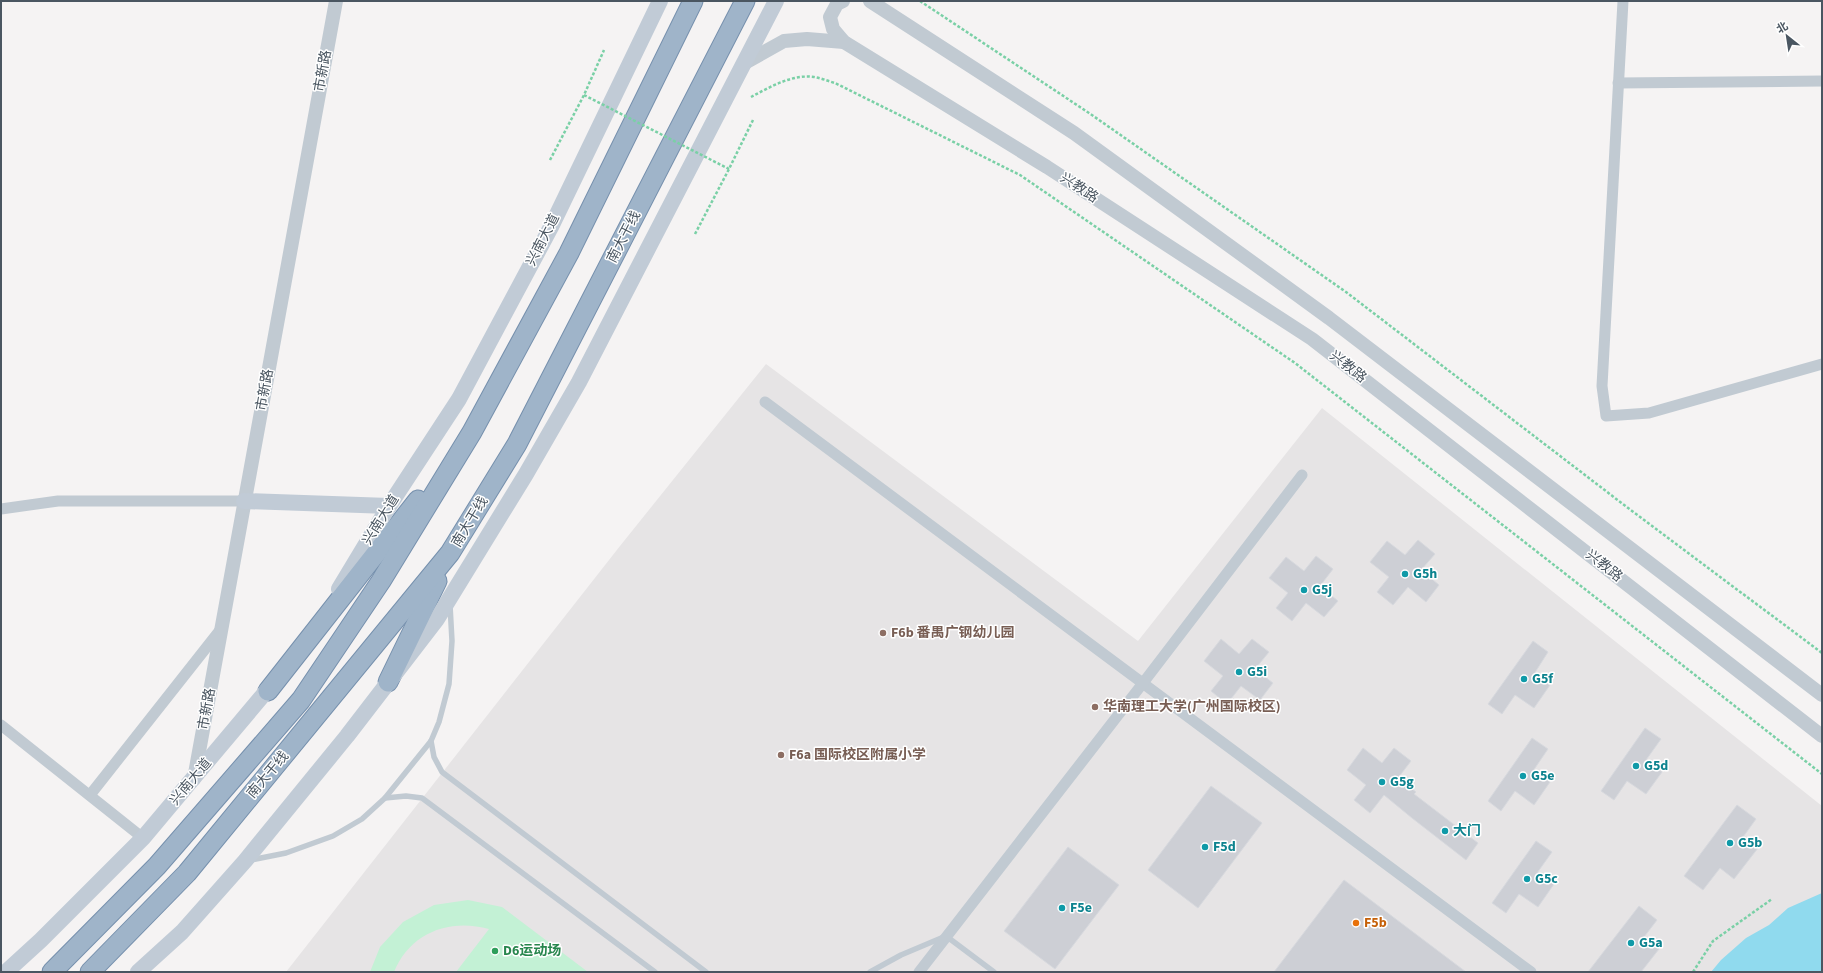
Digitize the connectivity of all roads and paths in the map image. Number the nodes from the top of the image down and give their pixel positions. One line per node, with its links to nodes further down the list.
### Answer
1 (336, 1): 25 (street, 市新路)
2 (660, 1): 26 (main road, 兴南大道)
3 (693, 1): 23 (highway, 南大干线)
4 (745, 1): 28 (highway, 南大干线)
5 (776, 1): 12 (main road)
6 (843, 1): 10 (street)
7 (870, 1): 35 (street, 兴教路)
8 (920, 1): 31 (path)
9 (1623, 1): 14 (street)
10 (844, 42): 12 (street); 37 (street, 兴教路)
11 (604, 50): 15 (path)
12 (743, 64): 29 (main road)
13 (1822, 81): 14 (street)
14 (1618, 83): 21 (street)
15 (584, 95): 18 (path); 19 (path, bridge)
16 (752, 97): 39 (path)
17 (753, 120): 19 (path)
18 (550, 160)
19 (729, 169): 20 (path)
20 (695, 234)
21 (1822, 364)
22 (765, 402): 33 (street)
23 (472, 432): 34 (highway); 48 (highway, 南大干线)
24 (1302, 475): 33 (street)
25 (244, 501): 26 (main road); 27 (street); 30 (street, 市新路)
26 (389, 506): 34 (main road, 兴南大道)
27 (1, 509)
28 (450, 553): 32 (highway); 49 (highway, 南大干线)
29 (450, 598): 32 (main road); 38 (lane)
30 (221, 629): 40 (street, 市新路); 41 (street)
31 (1822, 653)
32 (388, 682): 44 (main road)
33 (1144, 683): 46 (street); 56 (street)
34 (268, 691): 40 (main road, 兴南大道)
35 (1822, 695)
36 (1, 725): 41 (street)
37 (1822, 736)
38 (432, 741): 42 (lane); 52 (lane)
39 (1822, 774)
40 (194, 779): 43 (main road, 兴南大道)
41 (90, 796): 43 (street)
42 (385, 798): 44 (lane); 51 (lane)
43 (143, 838): 47 (main road, 兴南大道)
44 (244, 861): 50 (main road)
45 (1772, 899): 57 (path)
46 (946, 936): 53 (lane); 54 (street); 55 (lane)
47 (6, 972)
48 (52, 972)
49 (90, 972)
50 (138, 972)
51 (654, 972)
52 (706, 972)
53 (870, 972)
54 (919, 972)
55 (994, 972)
56 (1531, 972)
57 (1693, 972)

